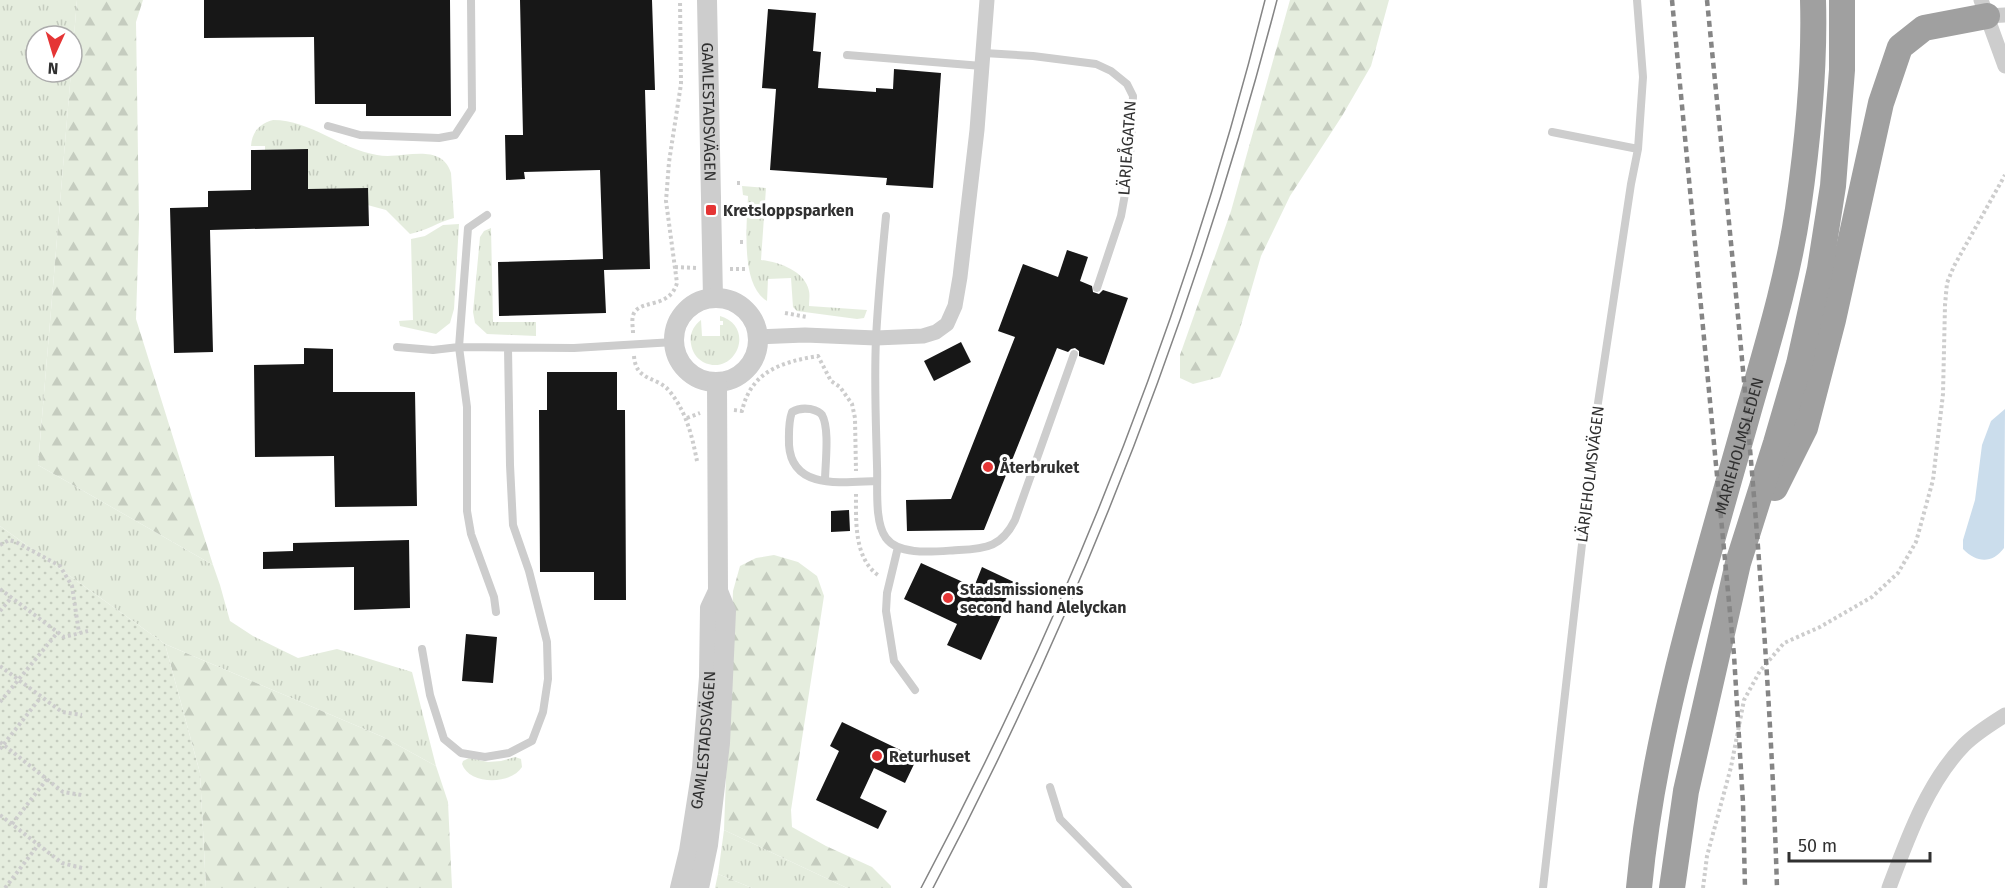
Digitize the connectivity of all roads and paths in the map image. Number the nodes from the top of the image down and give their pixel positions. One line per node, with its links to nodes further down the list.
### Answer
1 (471, 0): 12 (lane)
2 (680, 0): 25 (path)
3 (707, 0): 19 (street, GAMLESTADSVÄGEN)
4 (987, 0): 10 (street)
5 (1637, 0): 14 (lane, LÄRJEHOLMSVÄGEN)
6 (1813, 0): 67 (highway, MARIEHOLMSLEDEN)
7 (1842, 0): 36 (highway, MARIEHOLMSLEDEN)
8 (1991, 10): 11 (street); 36 (highway)
9 (847, 55): 10 (lane, LÄRJEÅGATAN)
10 (983, 60): 18 (lane, LÄRJEÅGATAN); 23 (street)
11 (2005, 66)
12 (328, 126)
13 (1552, 132): 14 (lane)
14 (1638, 149): 66 (lane, LÄRJEHOLMSVÄGEN)
15 (2005, 175): 69 (path)
16 (487, 215): 27 (lane)
17 (886, 216): 23 (lane)
18 (1097, 288)
19 (713, 298): 22 (street); 24 (street)
20 (785, 313): 21 (path)
21 (817, 318)
22 (758, 337): 23 (street); 30 (street)
23 (876, 338): 33 (lane)
24 (674, 342): 25 (lane); 30 (street)
25 (634, 344): 28 (lane); 31 (path)
26 (397, 347): 27 (lane)
27 (459, 347): 28 (lane); 41 (lane)
28 (508, 348): 45 (lane)
29 (1074, 354): 35 (lane)
30 (717, 382): 38 (street, GAMLESTADSVÄGEN)
31 (687, 418)
32 (825, 481): 32 (lane); 33 (lane)
33 (877, 481): 35 (lane)
34 (0, 545): 44 (path)
35 (898, 547): 48 (lane)
36 (1738, 563): 68 (highway, MARIEHOLMSLEDEN)
37 (0, 589): 39 (path)
38 (718, 591): 63 (street, GAMLESTADSVÄGEN); 64 (street, GAMLESTADSVÄGEN)
39 (11, 598): 40 (path); 43 (path)
40 (0, 611)
41 (496, 612)
42 (88, 631): 44 (path)
43 (58, 632): 44 (path); 47 (path)
44 (79, 633)
45 (422, 649)
46 (0, 666): 47 (path)
47 (18, 680): 49 (path); 50 (path)
48 (915, 690)
49 (41, 697): 51 (path); 53 (path)
50 (0, 702)
51 (82, 715)
52 (2005, 715): 70 (street)
53 (2, 743): 54 (path); 55 (path)
54 (0, 750)
55 (47, 779): 57 (path); 59 (path)
56 (1050, 787): 65 (lane)
57 (82, 795)
58 (0, 814): 59 (path)
59 (12, 824): 60 (path)
60 (39, 844): 61 (path); 62 (path)
61 (82, 868)
62 (5, 888)
63 (680, 888)
64 (699, 888)
65 (1128, 888)
66 (1543, 888)
67 (1640, 888)
68 (1672, 888)
69 (1703, 888)
70 (1889, 888)

